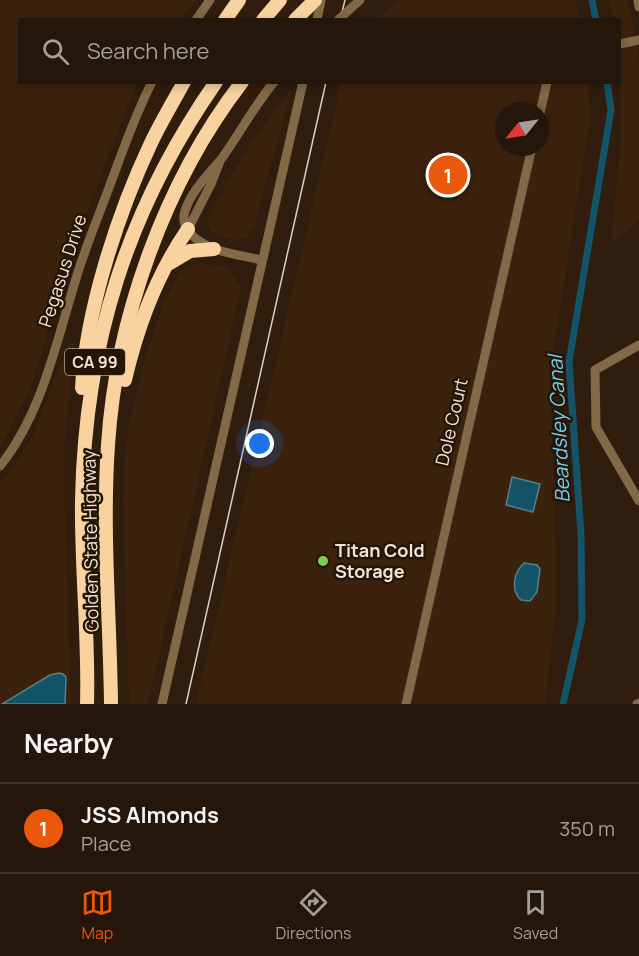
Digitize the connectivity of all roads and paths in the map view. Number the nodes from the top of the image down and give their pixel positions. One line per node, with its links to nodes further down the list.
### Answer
1 (210, 0): 8 (street)
2 (239, 0): 9 (highway)
3 (280, 0): 10 (highway)
4 (321, 0): 11 (street)
5 (360, 0): 12 (street, bridge)
6 (638, 0): 7 (street)
7 (639, 7)
8 (197, 18)
9 (226, 18)
10 (265, 18)
11 (317, 18)
12 (340, 18)
13 (639, 40): 14 (street)
14 (621, 44)
15 (151, 84): 31 (street, Pegasus Drive)
16 (183, 84): 30 (highway)
17 (215, 84): 30 (highway, Golden State Highway / CA 99)
18 (241, 84): 29 (highway, Golden State Highway / CA 99)
19 (272, 84): 24 (street)
20 (303, 84): 26 (street)
21 (547, 84): 22 (street)
22 (542, 102)
23 (530, 156): 36 (street, Dole Court)
24 (188, 229): 25 (street); 27 (highway)
25 (214, 249): 26 (street); 27 (highway)
26 (261, 260): 35 (street)
27 (166, 267): 29 (highway)
28 (639, 345): 32 (street)
29 (108, 443): 34 (highway, Golden State Highway / CA 99)
30 (84, 447): 33 (highway, Golden State Highway / CA 99)
31 (0, 466)
32 (639, 501)
33 (87, 704)
34 (111, 704)
35 (162, 704)
36 (406, 704)

